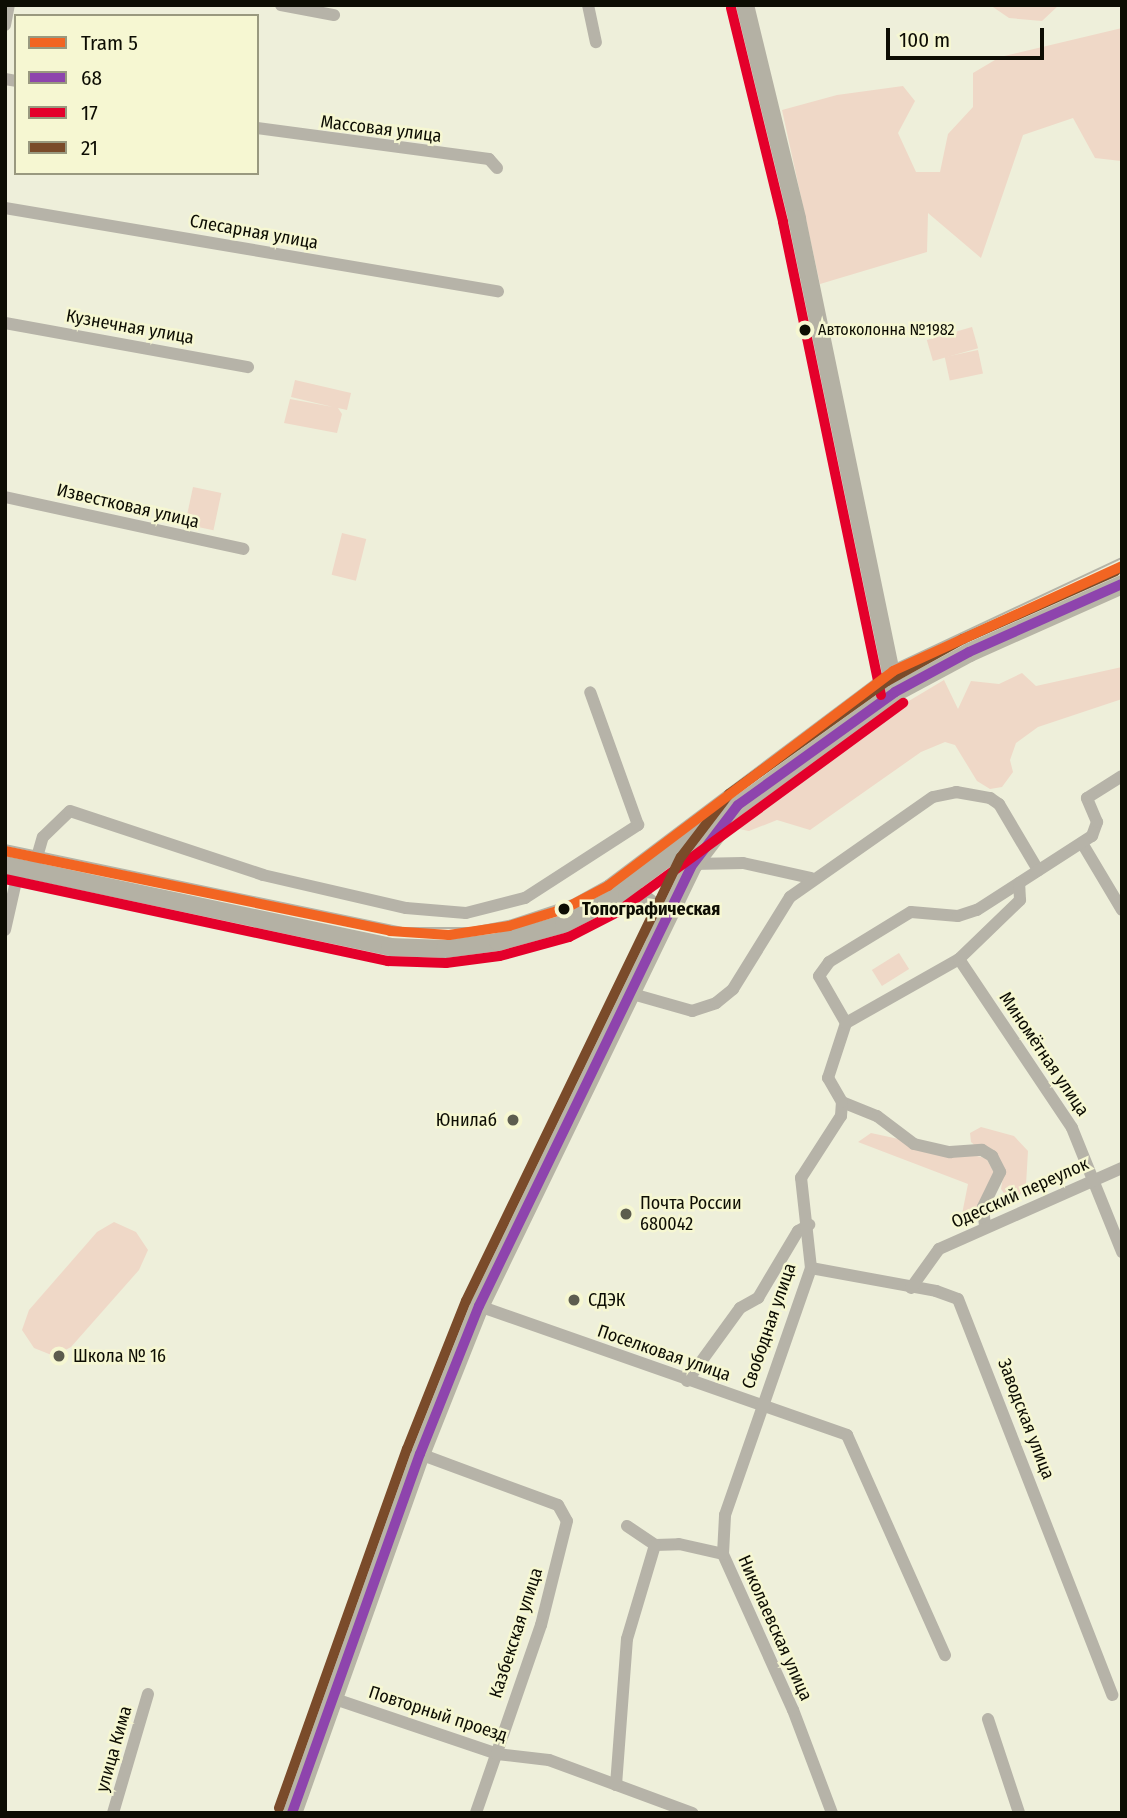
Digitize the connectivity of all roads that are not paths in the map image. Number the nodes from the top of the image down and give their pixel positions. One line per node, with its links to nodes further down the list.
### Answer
1 (9, 5): 6 (street)
2 (281, 5): 5 (street)
3 (588, 5): 7 (street)
4 (745, 5): 18 (main road)
5 (334, 15)
6 (5, 25)
7 (596, 42)
8 (259, 128): 9 (street, Массовая улица)
9 (497, 167)
10 (5, 208): 11 (street, Слесарная улица)
11 (498, 291)
12 (5, 323): 13 (street, Кузнечная улица)
13 (248, 367)
14 (5, 497): 15 (street, Известковая улица)
15 (243, 549)
16 (1122, 584): 18 (main road)
17 (590, 692): 23 (street)
18 (895, 692): 20 (main road)
19 (1122, 776): 21 (street)
20 (738, 805): 22 (main road); 27 (main road)
21 (1082, 843): 24 (street); 28 (street)
22 (693, 864): 25 (street); 30 (main road)
23 (19, 868): 27 (main road); 29 (street)
24 (1038, 870): 25 (street); 26 (street)
25 (811, 878): 32 (street)
26 (1019, 883): 31 (street); 33 (street)
27 (609, 901): 30 (main road)
28 (1122, 910)
29 (5, 930)
30 (656, 935): 32 (main road)
31 (959, 959): 33 (street); 36 (street, Миномётная улица)
32 (629, 993): 42 (main road)
33 (846, 1023): 34 (street)
34 (842, 1102): 37 (street, Свободная улица); 38 (street)
35 (1122, 1168): 36 (street, Одесский переулок)
36 (1093, 1178): 38 (street, Одесский переулок); 39 (street, Миномётная улица)
37 (809, 1225): 40 (street, Свободная улица); 43 (street)
38 (985, 1227): 41 (street, Одесский переулок)
39 (1122, 1252)
40 (811, 1268): 41 (street, Заводская улица); 44 (street, Свободная улица)
41 (911, 1288): 51 (street, Заводская улица)
42 (479, 1306): 43 (street, Поселковая улица); 45 (main road)
43 (687, 1381): 44 (street, Поселковая улица)
44 (760, 1405): 48 (street, Свободная улица); 49 (street, Поселковая улица)
45 (420, 1454): 52 (main road); 54 (street, Казбекская улица)
46 (627, 1526): 47 (street)
47 (655, 1545): 48 (street, Николаевская улица); 55 (street)
48 (723, 1553): 61 (street, Николаевская улица)
49 (945, 1655)
50 (148, 1695): 57 (street, улица Кима)
51 (1112, 1695)
52 (332, 1699): 54 (street, Повторный проезд); 58 (main road)
53 (988, 1719): 56 (street)
54 (497, 1754): 55 (street, Повторный проезд); 59 (street, Казбекская улица)
55 (616, 1785): 60 (street, Повторный проезд)
56 (1017, 1812)
57 (113, 1813)
58 (292, 1813)
59 (476, 1813)
60 (692, 1813)
61 (832, 1813)

